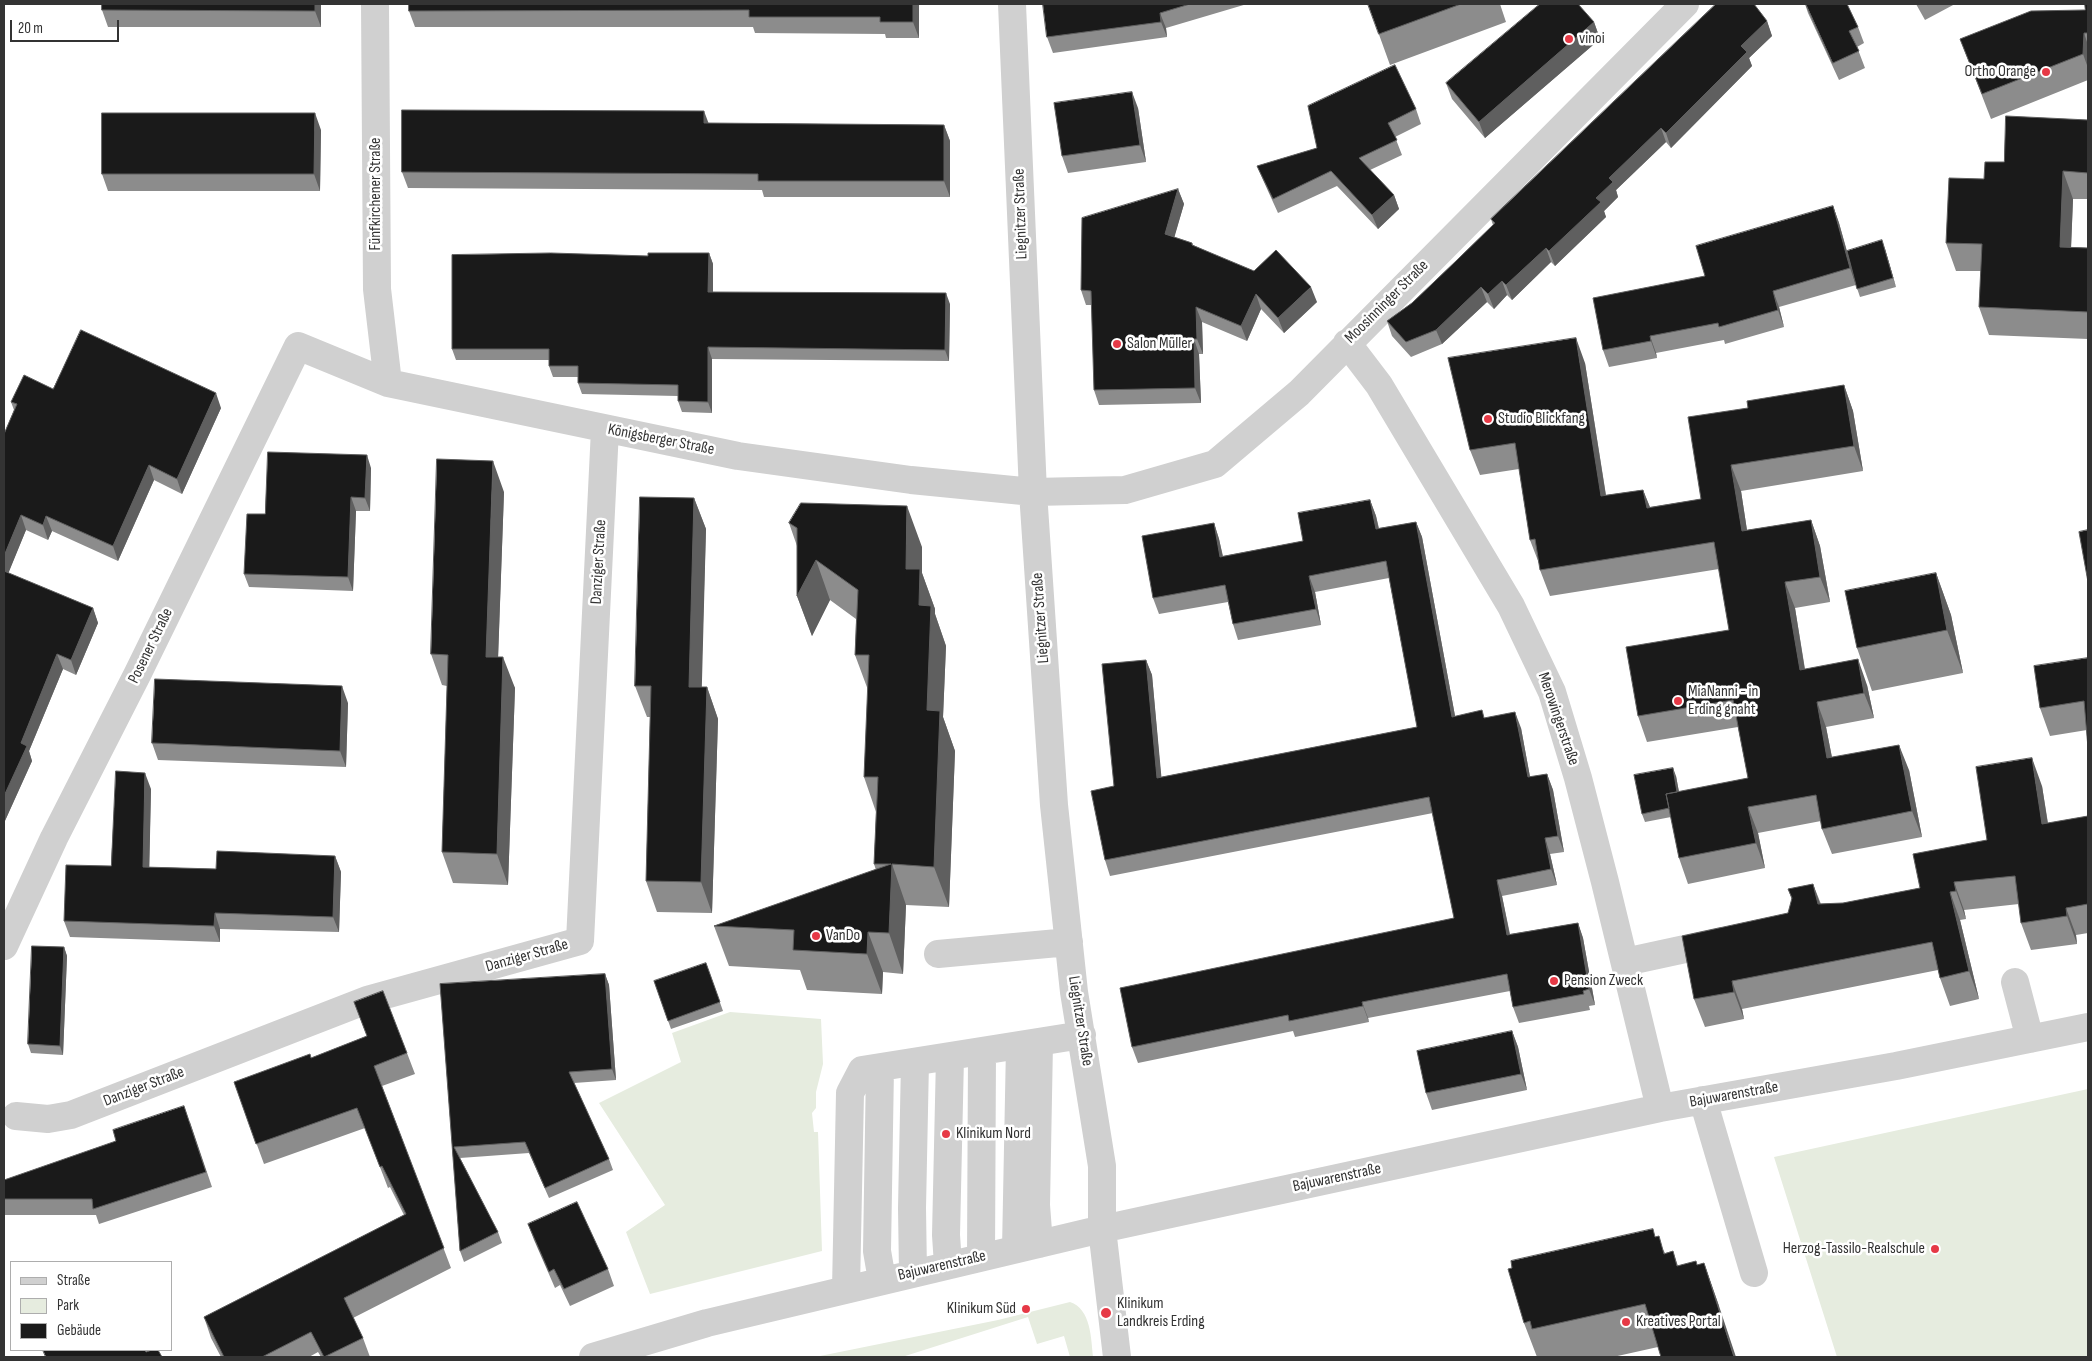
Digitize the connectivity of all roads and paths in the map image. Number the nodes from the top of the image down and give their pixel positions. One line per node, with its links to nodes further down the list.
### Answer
1 (375, 4): 6 (street, Fünfkirchener Straße)
2 (1012, 4): 8 (street, Liegnitzer Straße)
3 (1685, 4): 4 (street, Moosinninger Straße)
4 (1347, 342): 8 (street, Moosinninger Straße); 13 (street, Merowingerstraße)
5 (298, 346): 6 (street, Königsberger Straße); 11 (street, Posener Straße)
6 (388, 383): 7 (street, Königsberger Straße)
7 (605, 429): 8 (street, Königsberger Straße); 25 (street, Danziger Straße)
8 (1033, 492): 10 (street, Liegnitzer Straße)
9 (1750, 936): 13 (street)
10 (1068, 942): 12 (street); 16 (street, Liegnitzer Straße)
11 (4, 946)
12 (938, 954)
13 (1625, 962): 24 (street, Merowingerstraße)
14 (2015, 982): 17 (street)
15 (2088, 1027): 17 (street, Bajuwarenstraße)
16 (1082, 1036): 18 (street); 26 (street, Liegnitzer Straße)
17 (2030, 1039): 23 (street, Bajuwarenstraße)
18 (1029, 1044): 19 (street); 27 (street)
19 (982, 1052): 20 (street); 28 (street)
20 (950, 1057): 21 (street); 29 (street)
21 (915, 1062): 22 (street); 30 (street)
22 (880, 1068): 32 (street); 33 (street)
23 (1703, 1100): 24 (street, Bajuwarenstraße); 31 (street)
24 (1660, 1108): 26 (street, Bajuwarenstraße)
25 (8, 1117)
26 (1102, 1229): 27 (street, Bajuwarenstraße); 35 (street, Liegnitzer Straße)
27 (1028, 1247): 28 (street, Bajuwarenstraße)
28 (981, 1257): 29 (street, Bajuwarenstraße)
29 (948, 1265): 30 (street, Bajuwarenstraße)
30 (913, 1273): 32 (street, Bajuwarenstraße)
31 (1754, 1273)
32 (882, 1280): 33 (street, Bajuwarenstraße)
33 (846, 1289): 34 (street, Bajuwarenstraße)
34 (593, 1357)
35 (1116, 1357)

